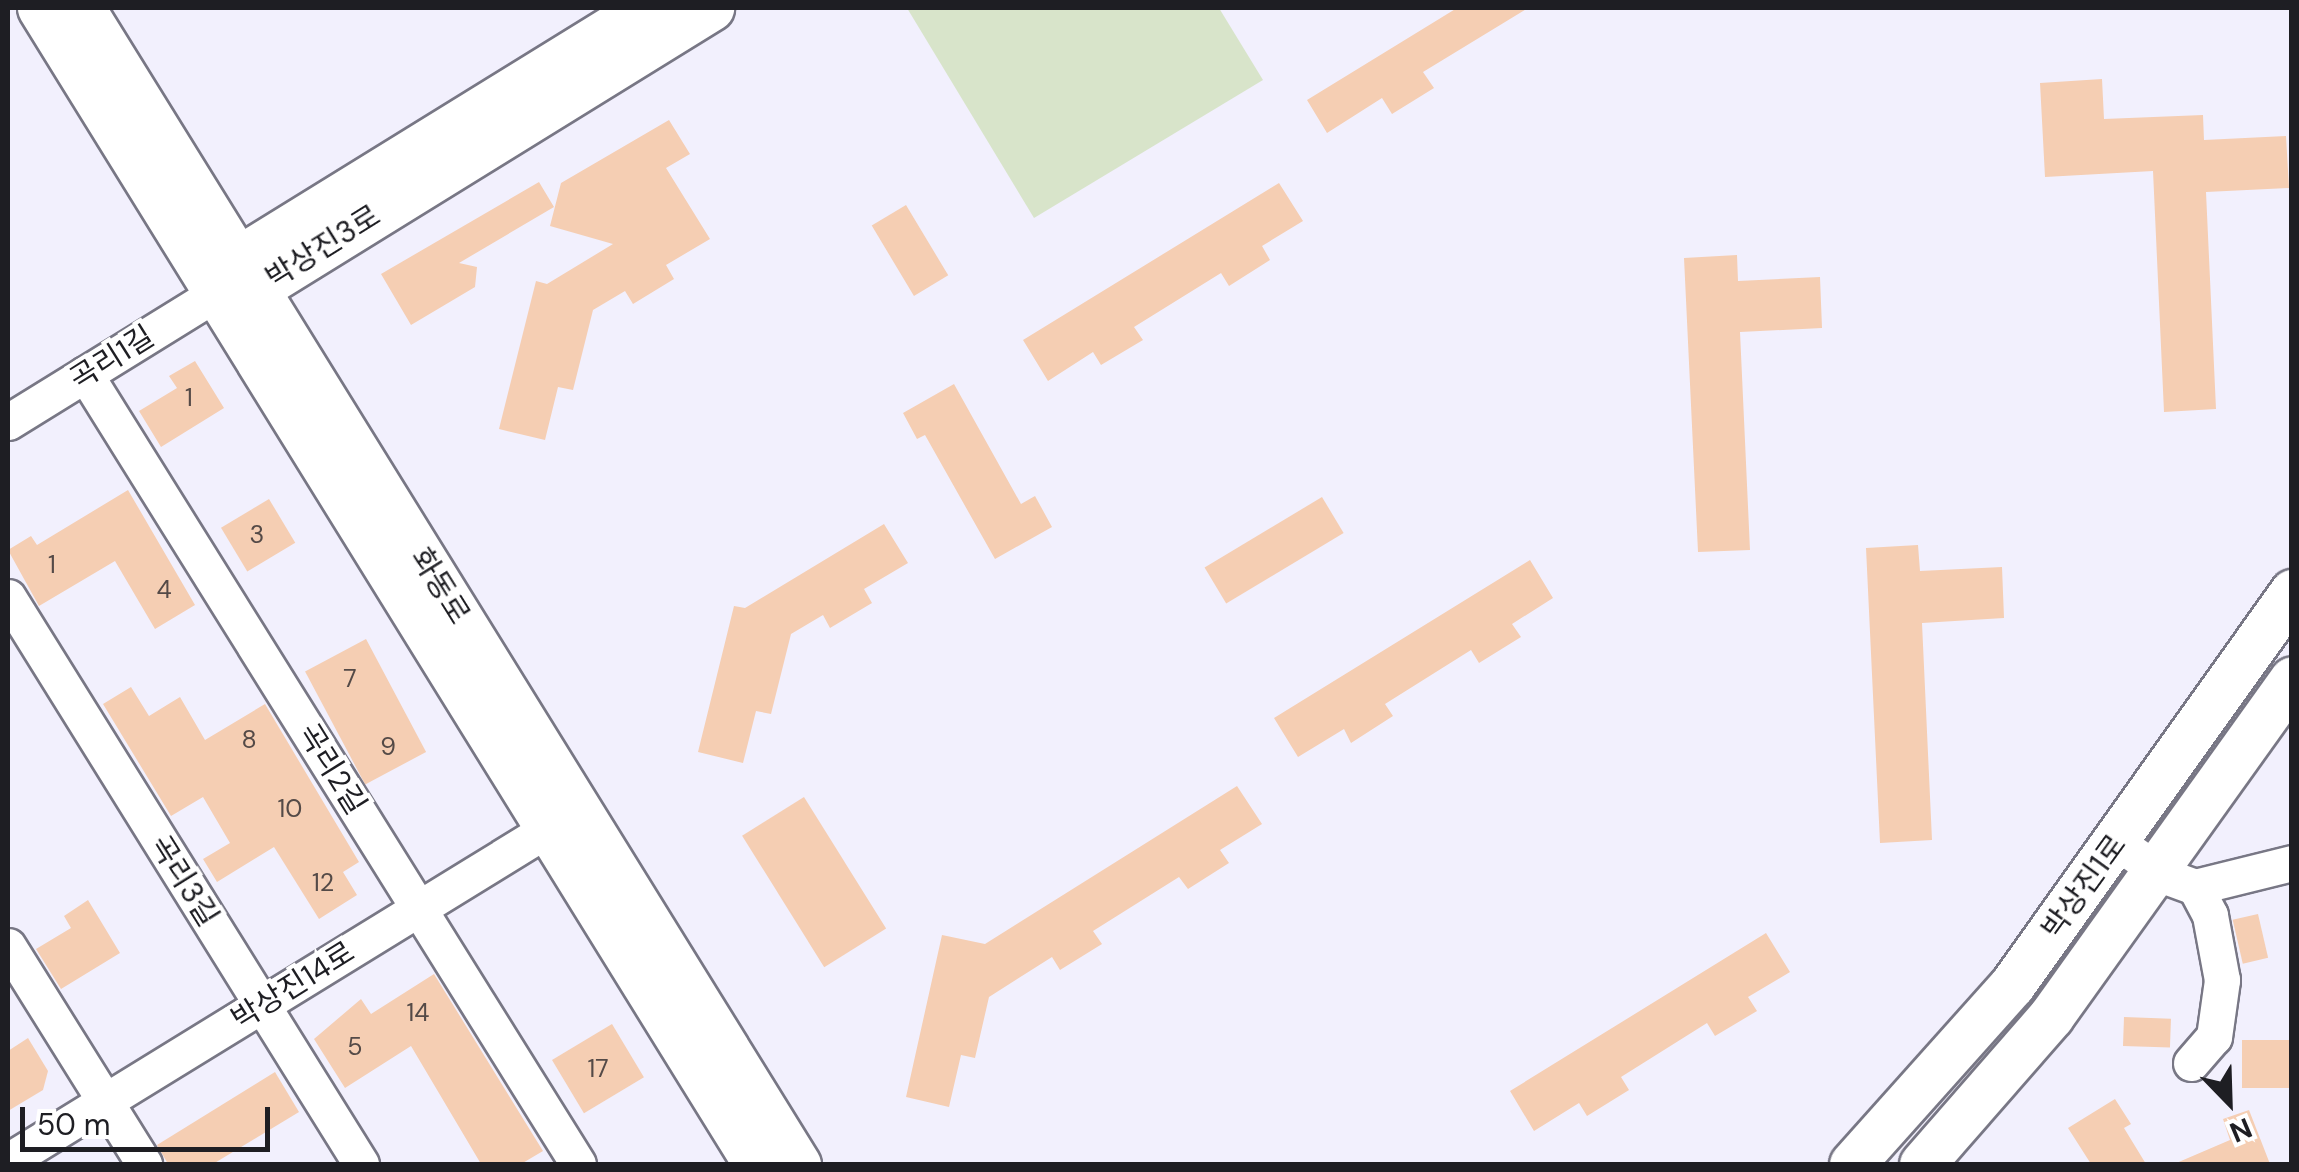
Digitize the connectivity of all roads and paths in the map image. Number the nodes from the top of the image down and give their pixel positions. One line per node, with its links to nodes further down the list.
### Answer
1 (40, 8): 5 (street, 화동로)
2 (82, 8): 5 (street, 화동로)
3 (644, 8): 5 (street, 박상진3로)
4 (711, 8): 5 (street, 박상진3로)
5 (237, 280): 6 (street, 곡리1길); 11 (street, 화동로)
6 (86, 374): 7 (street, 곡리1길); 15 (street, 곡리2길)
7 (8, 422)
8 (2292, 592): 12 (street, 박상진1로)
9 (8, 596): 17 (street, 곡리3길)
10 (2292, 679): 14 (street, 박상진1로)
11 (563, 819): 15 (street, 박상진14로); 24 (street, 화동로); 25 (street, 화동로)
12 (2117, 842): 14 (street); 26 (street, 박상진1로)
13 (2292, 863): 14 (street)
14 (2177, 879): 18 (street); 27 (street, 박상진1로)
15 (418, 908): 17 (street, 박상진14로); 23 (street, 곡리2길)
16 (8, 946): 19 (street)
17 (262, 1004): 19 (street, 박상진14로); 22 (street, 곡리3길)
18 (2190, 1063)
19 (104, 1102): 20 (street, 박상진14로); 21 (street)
20 (8, 1161)
21 (144, 1164)
22 (361, 1164)
23 (578, 1164)
24 (756, 1164)
25 (798, 1164)
26 (1852, 1164)
27 (1922, 1164)

